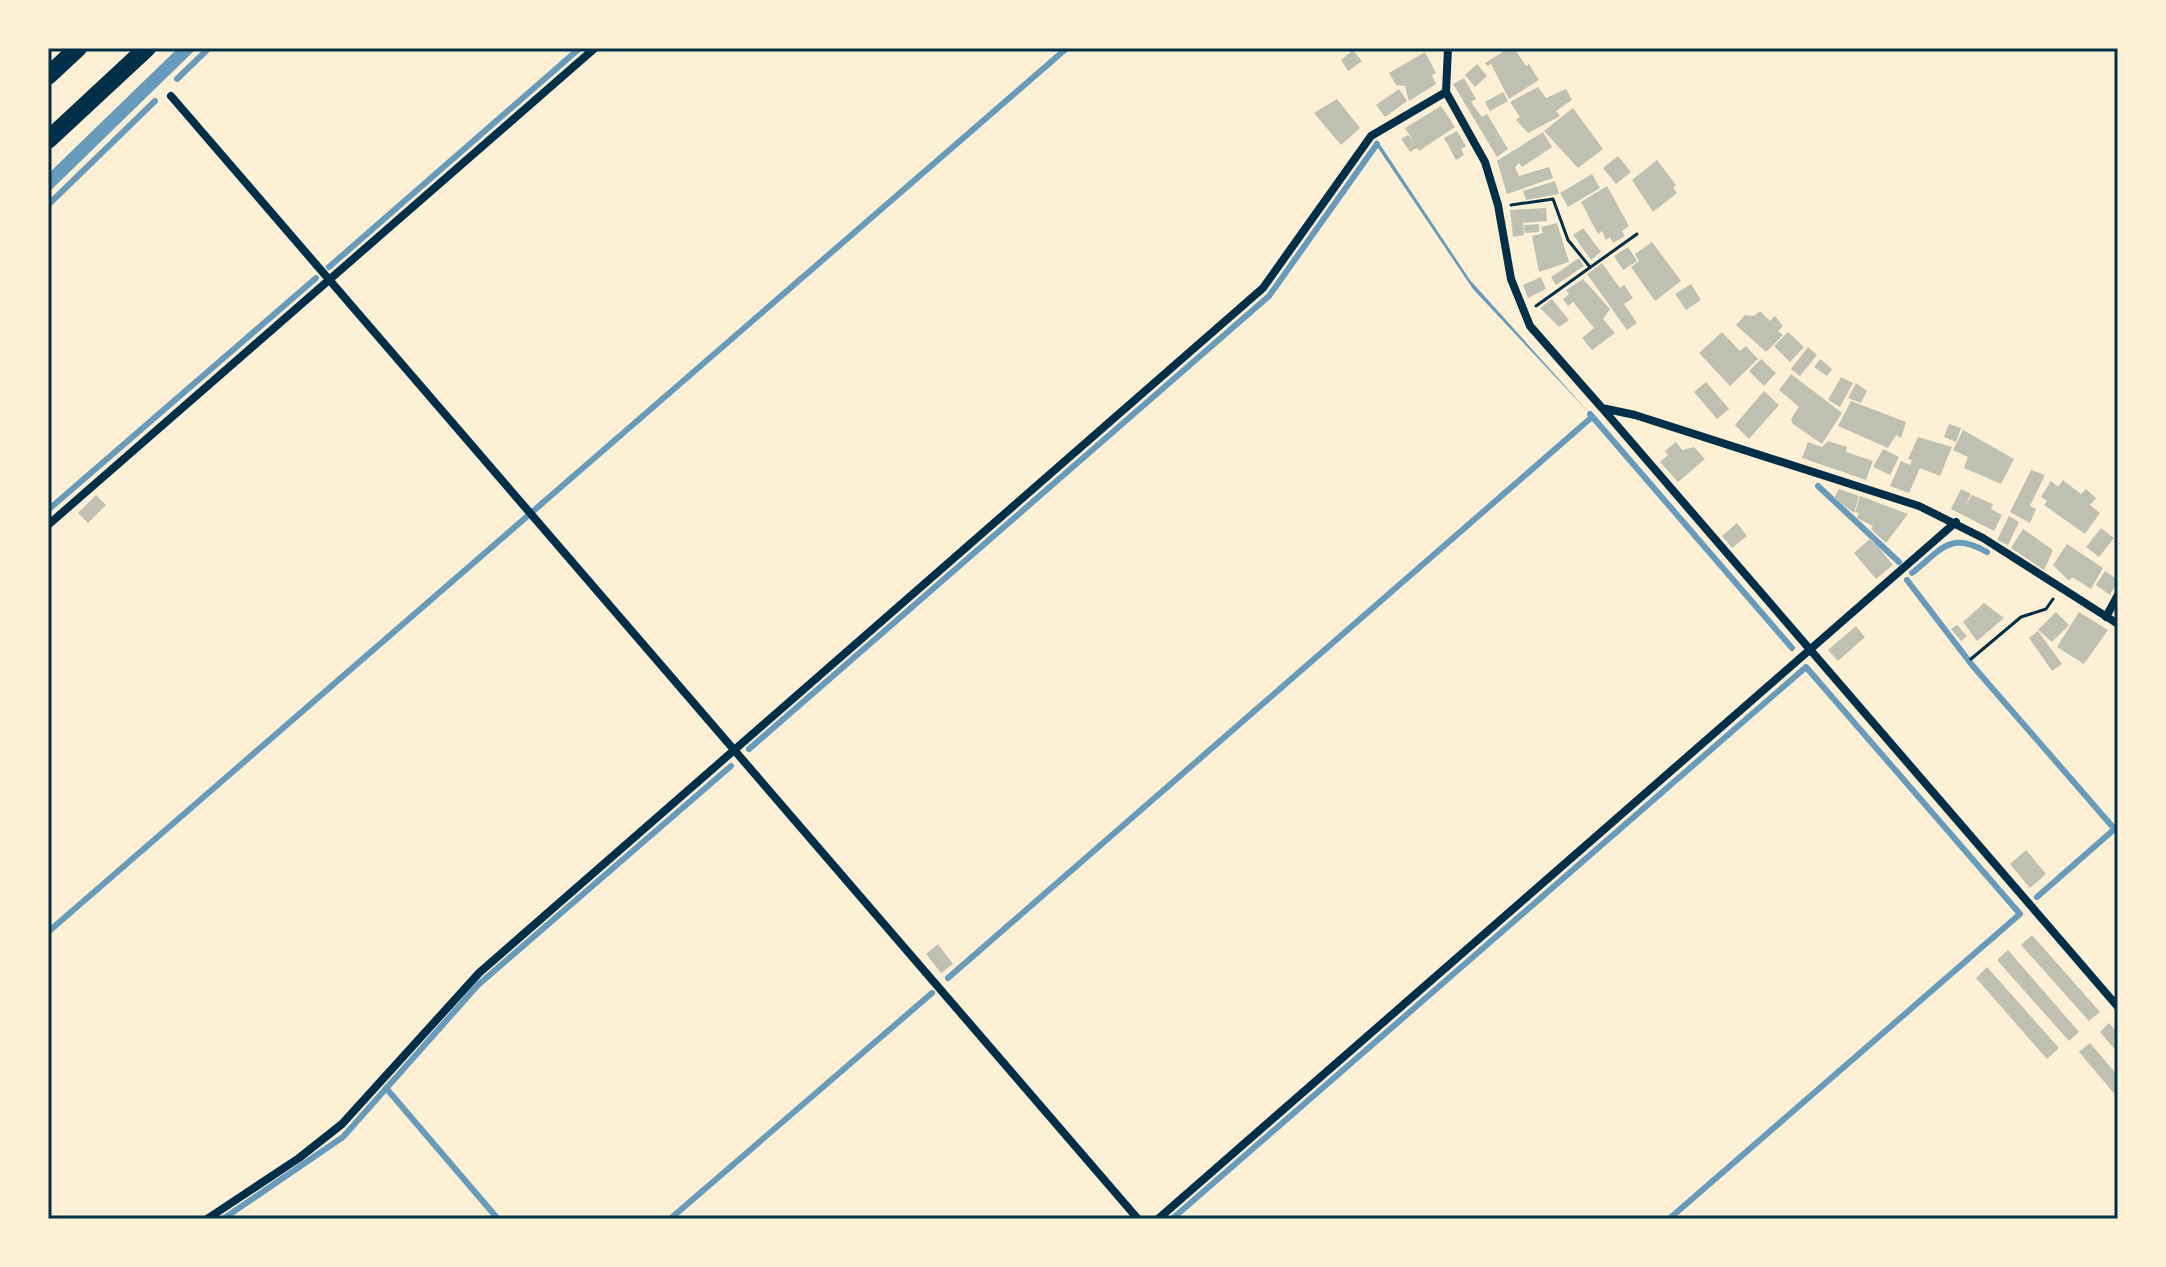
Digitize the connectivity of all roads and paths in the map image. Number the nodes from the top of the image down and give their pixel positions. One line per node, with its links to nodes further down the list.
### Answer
1 (78, 48): 5 (highway)
2 (147, 48): 8 (highway)
3 (595, 48): 12 (street)
4 (1448, 48): 6 (street)
5 (48, 76)
6 (1446, 92): 9 (street); 23 (street)
7 (171, 96): 12 (street)
8 (48, 140)
9 (1498, 205): 11 (path); 13 (street)
10 (1637, 234): 11 (path)
11 (1590, 267): 13 (path)
12 (329, 280): 16 (street); 23 (street)
13 (1526, 313): 14 (street)
14 (1602, 408): 15 (street); 21 (street)
15 (1956, 522): 19 (street); 21 (street)
16 (48, 525)
17 (2061, 588): 22 (path)
18 (2118, 595): 19 (street)
19 (2106, 617): 20 (street)
20 (2118, 624)
21 (1810, 650): 24 (street); 27 (street)
22 (1971, 659)
23 (732, 748): 25 (street); 26 (street)
24 (2118, 1007)
25 (207, 1219)
26 (1138, 1219)
27 (1158, 1219)

